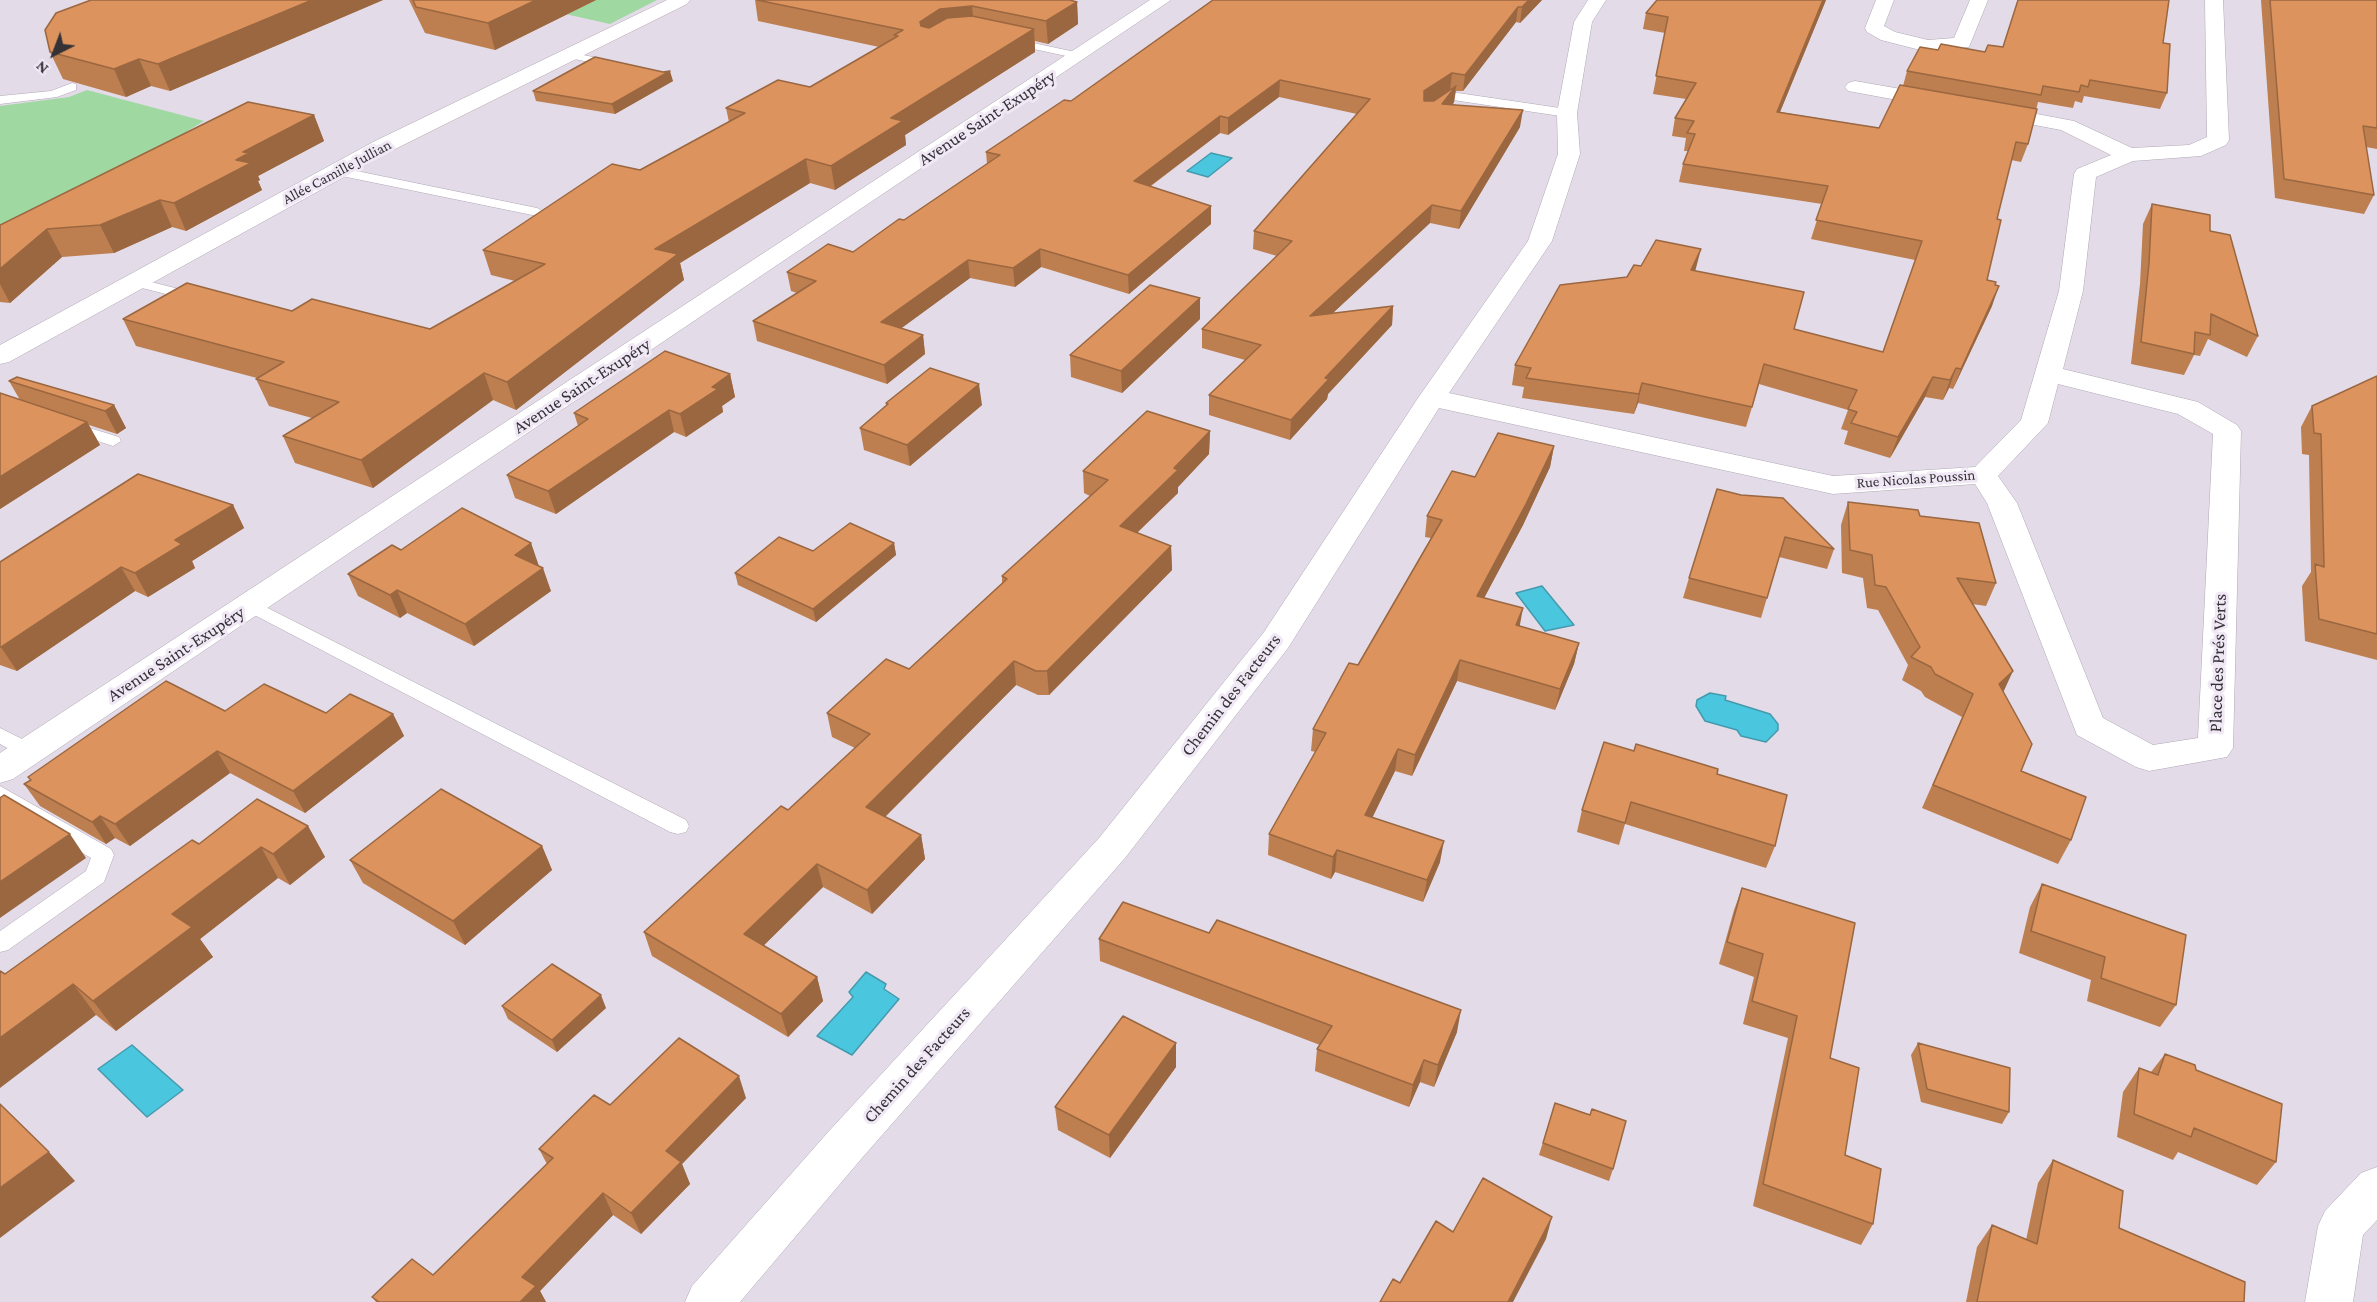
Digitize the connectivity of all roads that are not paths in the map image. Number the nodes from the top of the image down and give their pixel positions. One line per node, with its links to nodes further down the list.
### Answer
1 (681, 0): 8 (street, Allée Camille Jullian)
2 (1162, 0): 9 (street, Avenue Saint-Exupéry)
3 (1597, 0): 15 (street, Chemin des Facteurs)
4 (1885, 0): 5 (street)
5 (1979, 0)
6 (2214, 0): 16 (street, Rue Nicolas Poussin)
7 (995, 38): 9 (lane)
8 (569, 55): 10 (lane); 17 (street, Allée Camille Jullian)
9 (1080, 56): 27 (street, Avenue Saint-Exupéry)
10 (634, 69)
11 (72, 87): 13 (lane)
12 (1855, 87): 16 (street)
13 (0, 100)
14 (1428, 112): 15 (lane)
15 (1567, 113): 23 (street, Chemin des Facteurs)
16 (2129, 155): 22 (street, Rue Nicolas Poussin)
17 (337, 171): 18 (lane); 19 (street, Allée Camille Jullian)
18 (537, 212)
19 (135, 282): 20 (lane); 21 (street, Allée Camille Jullian)
20 (211, 301)
21 (0, 356)
22 (2048, 373): 26 (street, Rue Nicolas Poussin); 26 (street, Place des Prés Verts)
23 (1432, 398): 26 (street, Rue Nicolas Poussin); 35 (street, Chemin des Facteurs)
24 (56, 422): 25 (lane)
25 (113, 441)
26 (1983, 475)
27 (250, 605): 29 (street, Avenue Saint-Exupéry); 32 (lane)
28 (0, 735): 29 (lane)
29 (28, 751): 30 (street, Avenue Saint-Exupéry)
30 (0, 770)
31 (0, 794): 33 (lane)
32 (678, 826)
33 (0, 943)
34 (2377, 1188): 36 (street)
35 (709, 1302)
36 (2329, 1302)

